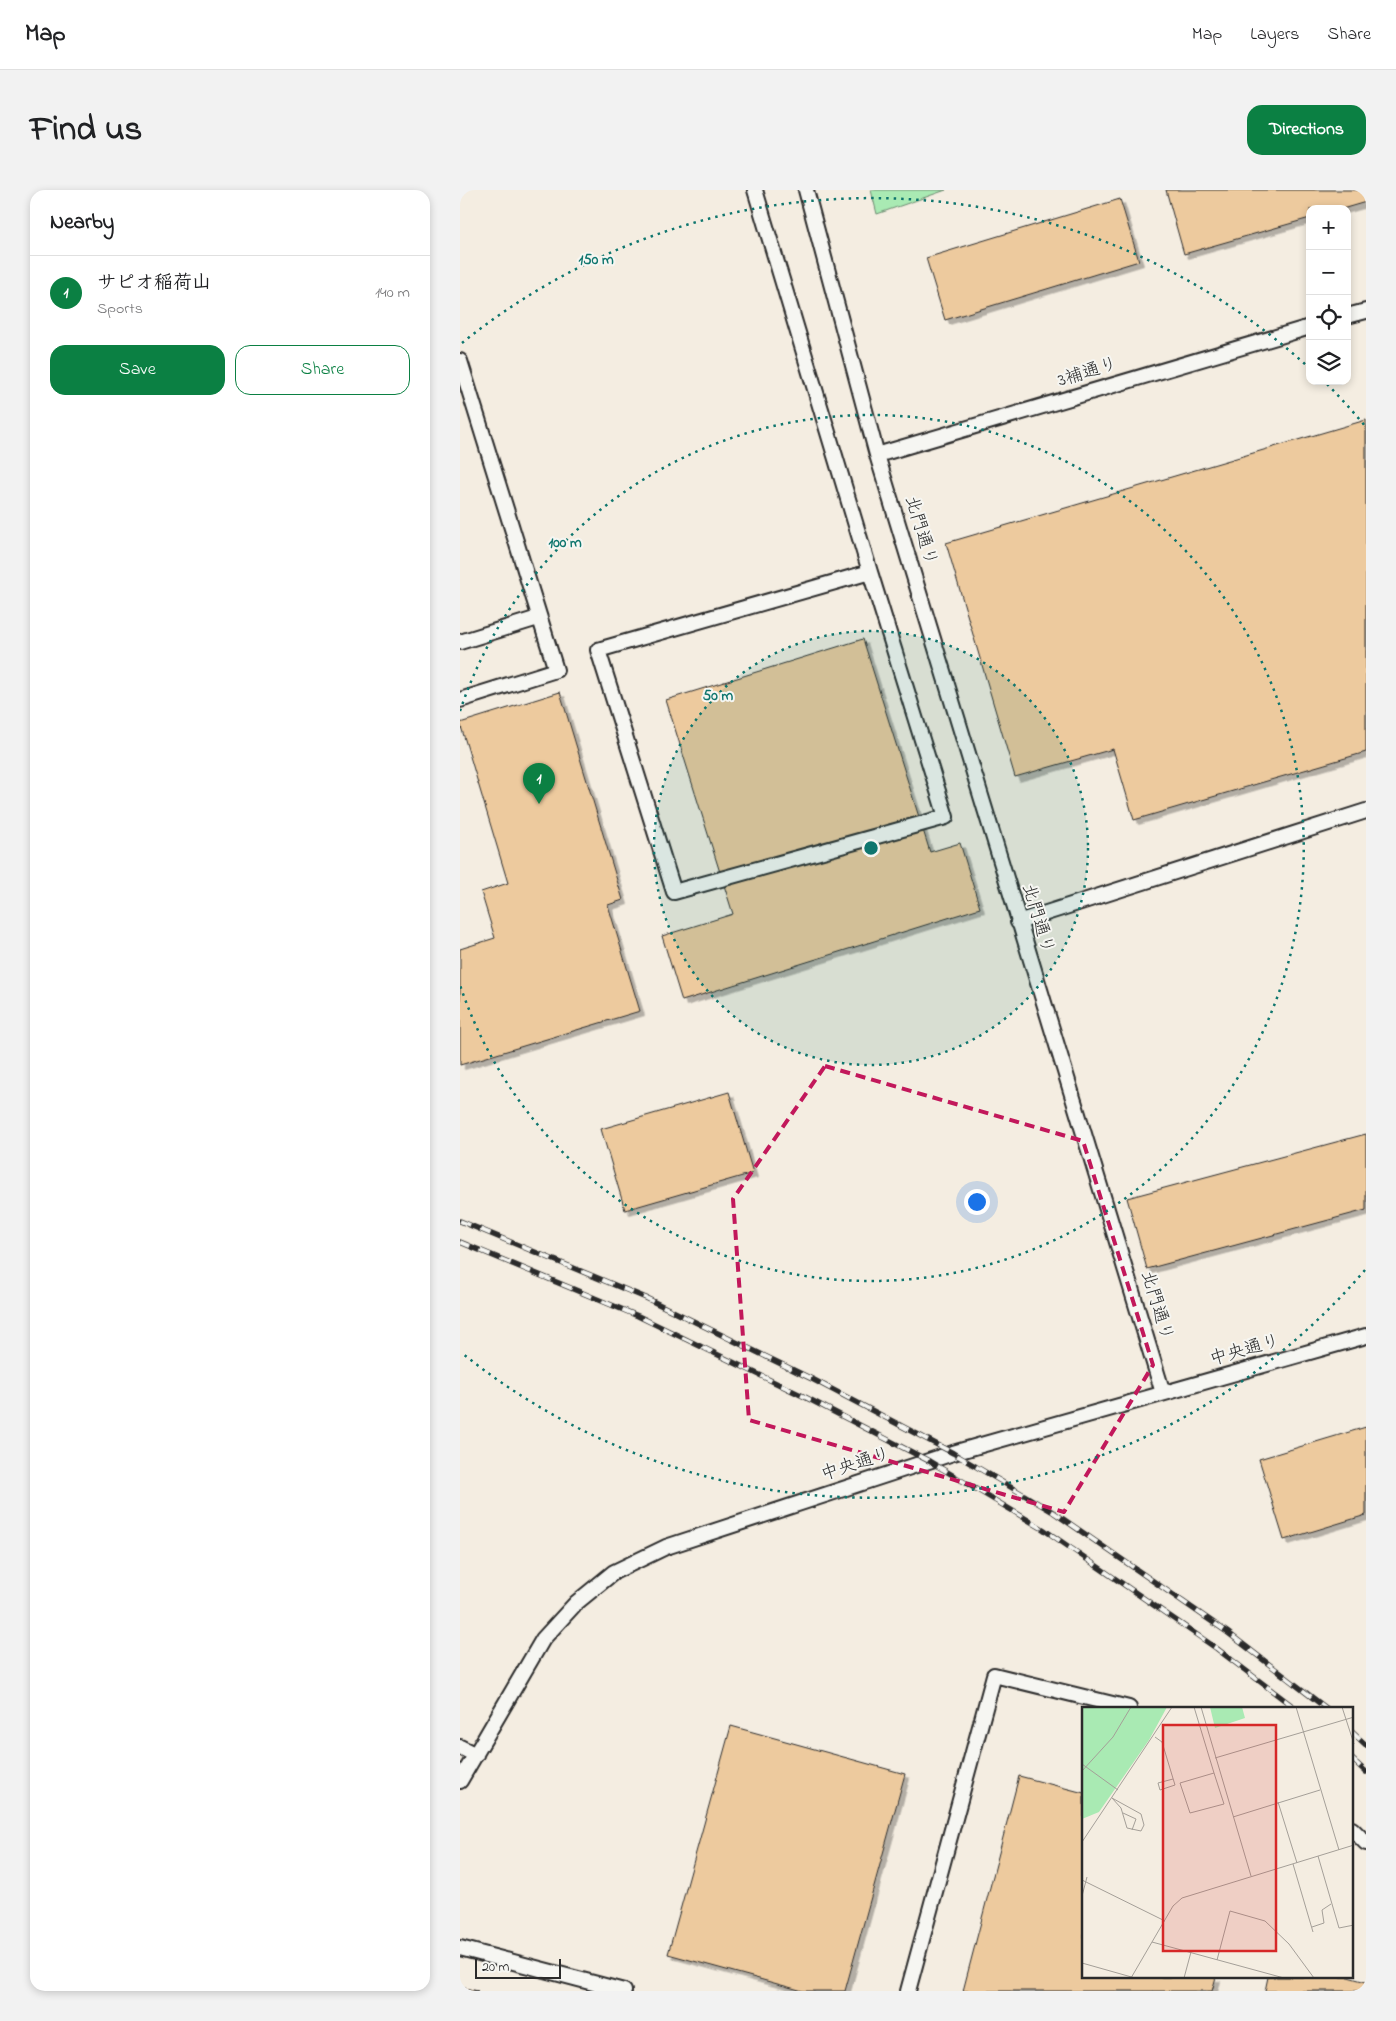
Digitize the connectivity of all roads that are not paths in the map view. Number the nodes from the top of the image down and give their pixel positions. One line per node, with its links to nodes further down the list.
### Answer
1 (755, 190): 8 (lane)
2 (806, 190): 7 (lane, 北門通り)
3 (1366, 310): 4 (lane)
4 (1351, 315)
5 (1306, 328): 7 (lane, 3補通り)
6 (460, 361): 9 (lane)
7 (877, 456): 13 (lane, 北門通り)
8 (870, 572): 8 (lane)
9 (538, 618): 10 (lane); 11 (lane)
10 (460, 642)
11 (460, 700)
12 (1366, 811): 13 (lane)
13 (1018, 922): 15 (lane, 北門通り)
14 (1366, 1336): 15 (lane, 中央通り)
15 (1163, 1393): 18 (lane, 中央通り)
16 (1125, 1707): 24 (lane)
17 (460, 1747): 18 (lane)
18 (476, 1754): 19 (lane, 中央通り)
19 (460, 1781)
20 (1354, 1832): 21 (lane)
21 (1366, 1843)
22 (460, 1948): 23 (lane)
23 (624, 1991)
24 (908, 1991)

